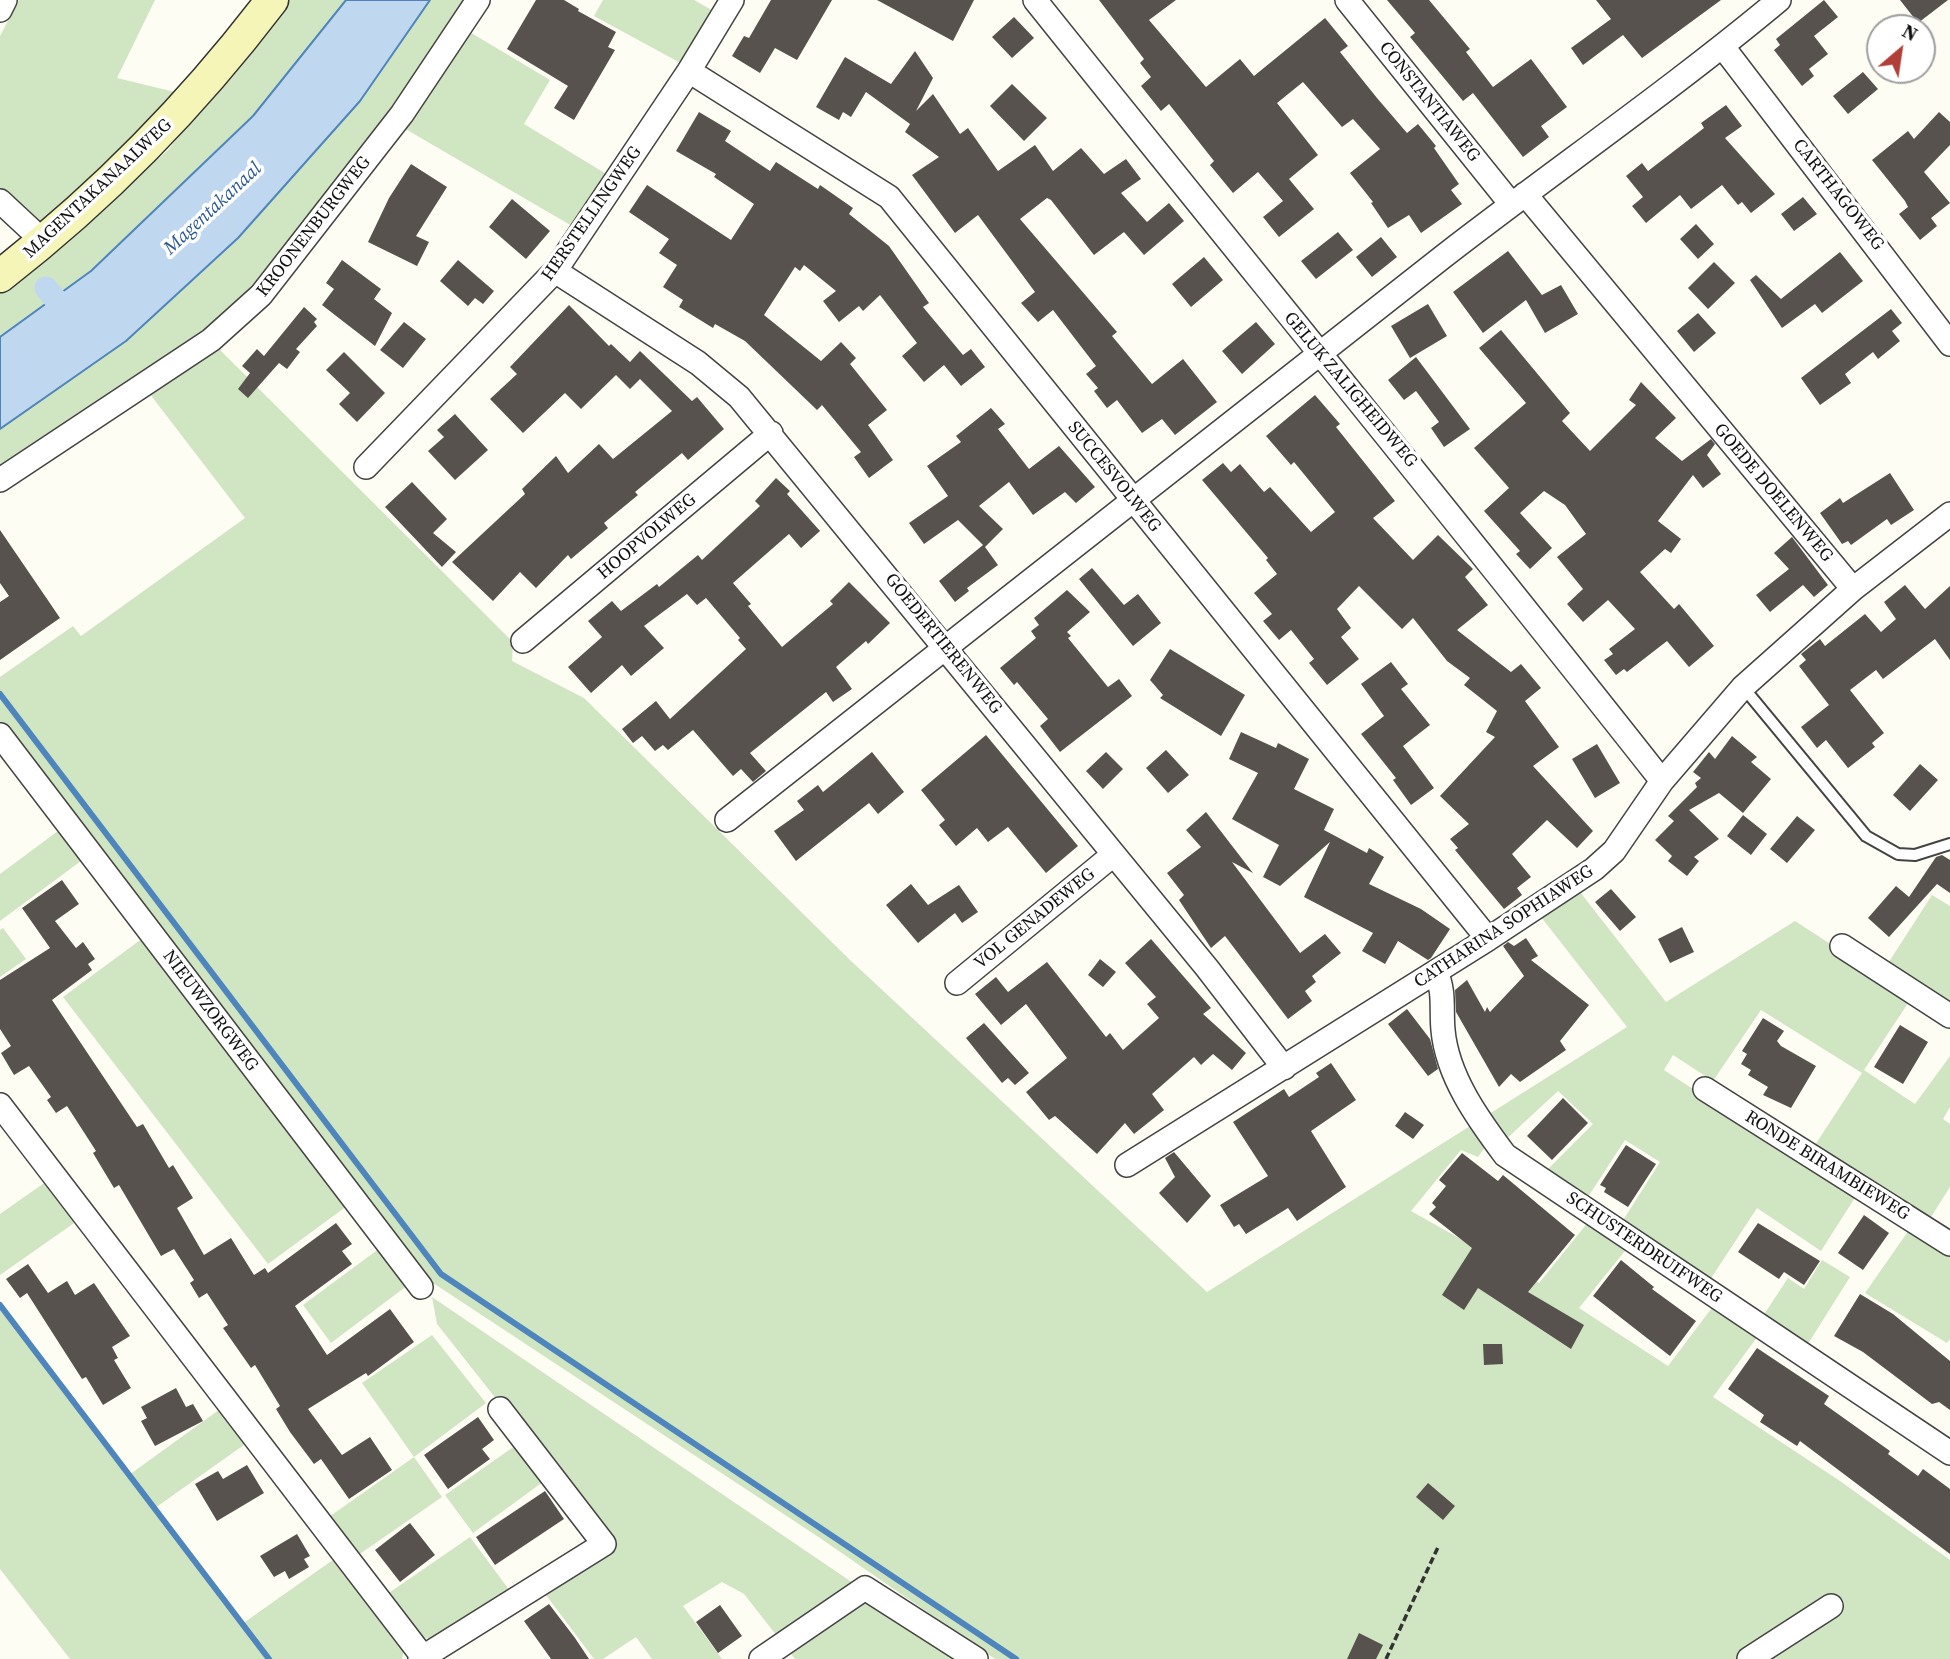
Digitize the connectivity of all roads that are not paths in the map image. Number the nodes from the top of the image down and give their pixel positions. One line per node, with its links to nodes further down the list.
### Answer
1 (5, 0): 8 (street)
2 (272, 0): 13 (street, MAGENTAKANAALWEG)
3 (478, 0): 21 (street, KROONENBURGWEG)
4 (732, 0): 10 (street, HERSTELLINGWEG)
5 (1035, 0): 17 (street, GELUK ZALIGHEIDWEG)
6 (1347, 0): 11 (street, CONSTANTIAWEG)
7 (1779, 0): 9 (street)
8 (0, 9)
9 (1723, 47): 11 (street); 16 (street, CARTHAGOWEG)
10 (689, 71): 14 (street, HERSTELLINGWEG); 22 (street, SUCCESVOLWEG)
11 (1518, 199): 17 (street); 18 (street, CONSTANTIAWEG)
12 (0, 201): 13 (street)
13 (44, 242): 15 (street, MAGENTAKANAALWEG)
14 (555, 271): 19 (street, GOEDERTIERENWEG); 20 (street, HERSTELLINGWEG)
15 (0, 276)
16 (1950, 344)
17 (1319, 354): 22 (street); 29 (street, GELUK ZALIGHEIDWEG)
18 (1692, 397): 24 (street, GOEDE DOELENWEG)
19 (771, 433): 25 (street, HOOPVOLWEG); 26 (street, GOEDERTIERENWEG)
20 (366, 467)
21 (0, 480)
22 (1133, 501): 26 (street); 33 (street, SUCCESVOLWEG)
23 (1950, 514): 24 (street, CATHARINA SOPHIAWEG)
24 (1853, 589): 27 (street, CATHARINA SOPHIAWEG)
25 (523, 641)
26 (946, 648): 30 (street); 32 (street, GOEDERTIERENWEG)
27 (1743, 687): 29 (street, CATHARINA SOPHIAWEG); 31 (lane)
28 (0, 735): 43 (street, NIEUWZORGWEG)
29 (1662, 781): 33 (street, CATHARINA SOPHIAWEG)
30 (727, 820)
31 (1950, 844)
32 (1113, 855): 36 (street, VOL GENADEWEG); 38 (street, GOEDERTIERENWEG)
33 (1488, 939): 35 (street, CATHARINA SOPHIAWEG)
34 (1842, 946): 37 (street)
35 (1436, 972): 38 (street, CATHARINA SOPHIAWEG); 45 (street, SCHUSTERDRUIFWEG)
36 (957, 982)
37 (1950, 1016)
38 (1284, 1068): 41 (street, CATHARINA SOPHIAWEG)
39 (1705, 1089): 42 (street, RONDE BIRAMBIEWEG)
40 (0, 1105): 47 (street)
41 (1127, 1165)
42 (1950, 1244)
43 (421, 1287)
44 (500, 1409): 47 (street)
45 (1950, 1453)
46 (1831, 1606): 50 (street)
47 (422, 1658)
48 (761, 1659): 49 (street)
49 (975, 1659)
50 (1749, 1659)

